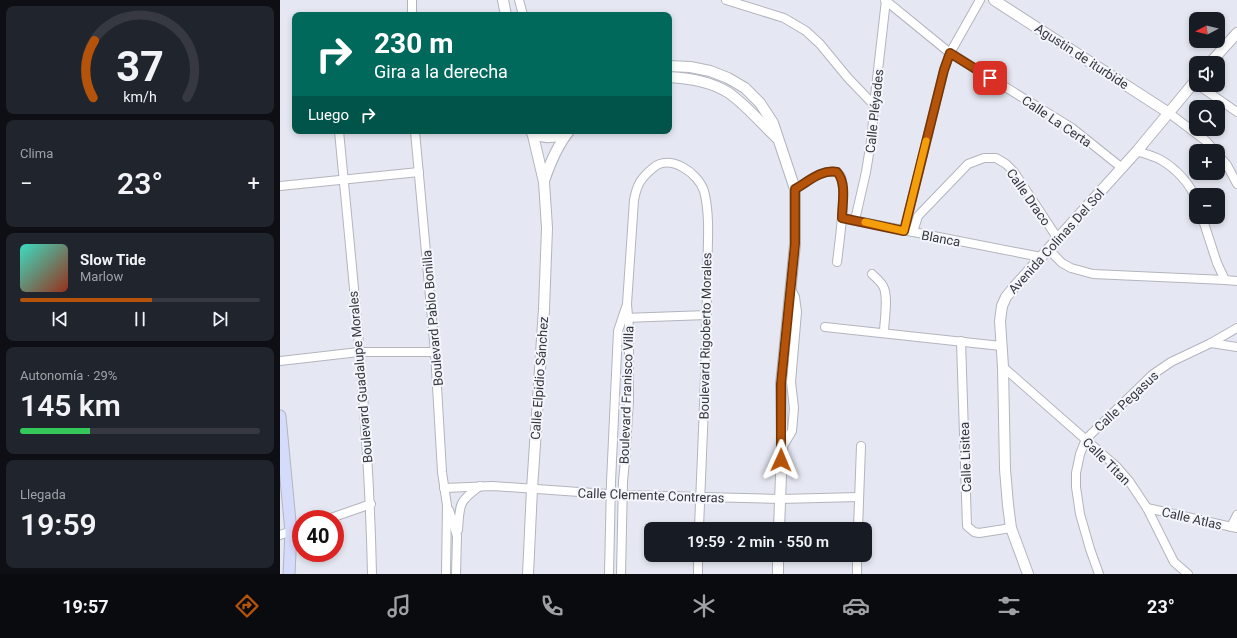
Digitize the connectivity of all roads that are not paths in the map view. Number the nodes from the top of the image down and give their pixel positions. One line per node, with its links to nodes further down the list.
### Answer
1 (412, 0): 7 (street)
2 (519, 0): 8 (street)
3 (726, 0): 16 (street)
4 (886, 0): 10 (street); 16 (street, Calle Pléyades)
5 (980, 0): 10 (street)
6 (994, 0): 18 (street, Agustin de iturbide)
7 (412, 12)
8 (522, 12)
9 (1237, 32): 11 (street)
10 (950, 53): 29 (street, Calle La Certa); 40 (street)
11 (1216, 56)
12 (672, 66): 25 (street)
13 (672, 77): 25 (street)
14 (1189, 91): 18 (street, Avenida Colinas Del Sol)
15 (1209, 92): 17 (street)
16 (874, 105): 38 (street, Calle Pléyades)
17 (1237, 112)
18 (1169, 113): 26 (street); 27 (street, Avenida Colinas Del Sol)
19 (339, 134): 31 (street, Boulevard Guadalupe Morales)
20 (415, 134): 30 (street, Boulevard Pablo Bonilla)
21 (532, 134): 32 (street)
22 (536, 134): 23 (street)
23 (564, 134)
24 (567, 134): 32 (street)
25 (777, 138): 36 (street)
26 (1209, 144)
27 (1137, 152): 29 (street, Avenida Colinas Del Sol); 35 (street)
28 (1225, 163): 33 (street)
29 (1122, 168): 42 (street, Avenida Colinas Del Sol)
30 (419, 172): 31 (street); 59 (street, Boulevard Pablo Bonilla)
31 (344, 180): 34 (street); 58 (street, Boulevard Guadalupe Morales)
32 (544, 182): 67 (street, Calle Elpidio Sánchez)
33 (1237, 184)
34 (280, 186)
35 (1189, 188)
36 (795, 189): 37 (street); 72 (street)
37 (842, 218): 38 (street, Blanca); 45 (street)
38 (855, 220): 40 (street, Blanca)
39 (1204, 224): 47 (street)
40 (904, 231): 41 (street, Blanca)
41 (913, 232): 42 (street, Calle Draco); 44 (street, Blanca)
42 (1058, 239): 43 (street, Avenida Colinas Del Sol)
43 (1049, 250): 44 (street, Avenida Colinas Del Sol); 47 (street)
44 (1041, 257): 56 (street, Avenida Colinas Del Sol)
45 (837, 262)
46 (872, 274): 53 (street)
47 (1224, 277): 48 (street)
48 (1237, 281)
49 (707, 315): 50 (street); 50 (street, Boulevard Rigoberto Morales); 70 (street, Boulevard Rigoberto Morales)
50 (625, 318): 68 (street); 69 (street, Boulevard Franisco Villa)
51 (824, 327): 53 (street)
52 (1237, 328): 55 (street, Calle Pegasus)
53 (884, 333): 54 (street)
54 (961, 341): 56 (street); 82 (street, Calle Lisitea)
55 (1211, 343): 57 (street); 63 (street, Calle Pegasus)
56 (1001, 346): 61 (street, Avenida Colinas Del Sol)
57 (1237, 347)
58 (359, 352): 59 (street); 60 (street); 73 (street, Boulevard Guadalupe Morales)
59 (435, 352): 66 (street, Boulevard Pablo Bonilla)
60 (280, 361)
61 (1003, 367): 63 (street, Calle Titan); 82 (street, Avenida Colinas Del Sol)
62 (280, 416): 76 (main road)
63 (1086, 439): 75 (street, Calle Titan); 104 (street)
64 (861, 446): 71 (street)
65 (480, 486): 66 (street, Calle Clemente Contreras); 67 (street, Calle Clemente Contreras); 86 (street)
66 (444, 488): 74 (street, Boulevard Pablo Bonilla)
67 (532, 489): 68 (street, Calle Clemente Contreras); 97 (street, Calle Elpidio Sánchez)
68 (610, 494): 69 (street, Calle Clemente Contreras); 87 (street)
69 (622, 495): 70 (street, Calle Clemente Contreras); 88 (street, Boulevard Franisco Villa)
70 (700, 497): 72 (street, Calle Clemente Contreras); 79 (street, Boulevard Rigoberto Morales)
71 (859, 497): 72 (street, Calle Clemente Contreras); 81 (street)
72 (780, 499): 80 (street)
73 (371, 504): 77 (street); 94 (street, Boulevard Guadalupe Morales)
74 (447, 505): 86 (street, Boulevard Pablo Bonilla); 95 (street, Boulevard Pablo Bonilla)
75 (1147, 508): 83 (street, Calle Atlas); 105 (street, Calle Titan)
76 (293, 510)
77 (344, 513)
78 (1237, 515): 83 (street)
79 (699, 522)
80 (779, 522)
81 (858, 522)
82 (1011, 528): 103 (street, Avenida Colinas Del Sol)
83 (1234, 528)
84 (292, 531): 85 (street)
85 (280, 535)
86 (457, 536): 96 (street, Boulevard Pablo Bonilla)
87 (610, 544): 88 (street); 98 (street)
88 (622, 544): 99 (street, Boulevard Franisco Villa)
89 (292, 555): 93 (main road)
90 (698, 562): 100 (street)
91 (778, 562): 101 (street)
92 (857, 562): 102 (street)
93 (289, 574)
94 (372, 574)
95 (446, 574)
96 (456, 574)
97 (528, 574)
98 (609, 574)
99 (621, 574)
100 (698, 574)
101 (778, 574)
102 (857, 574)
103 (1028, 574)
104 (1099, 574)
105 (1188, 574)

